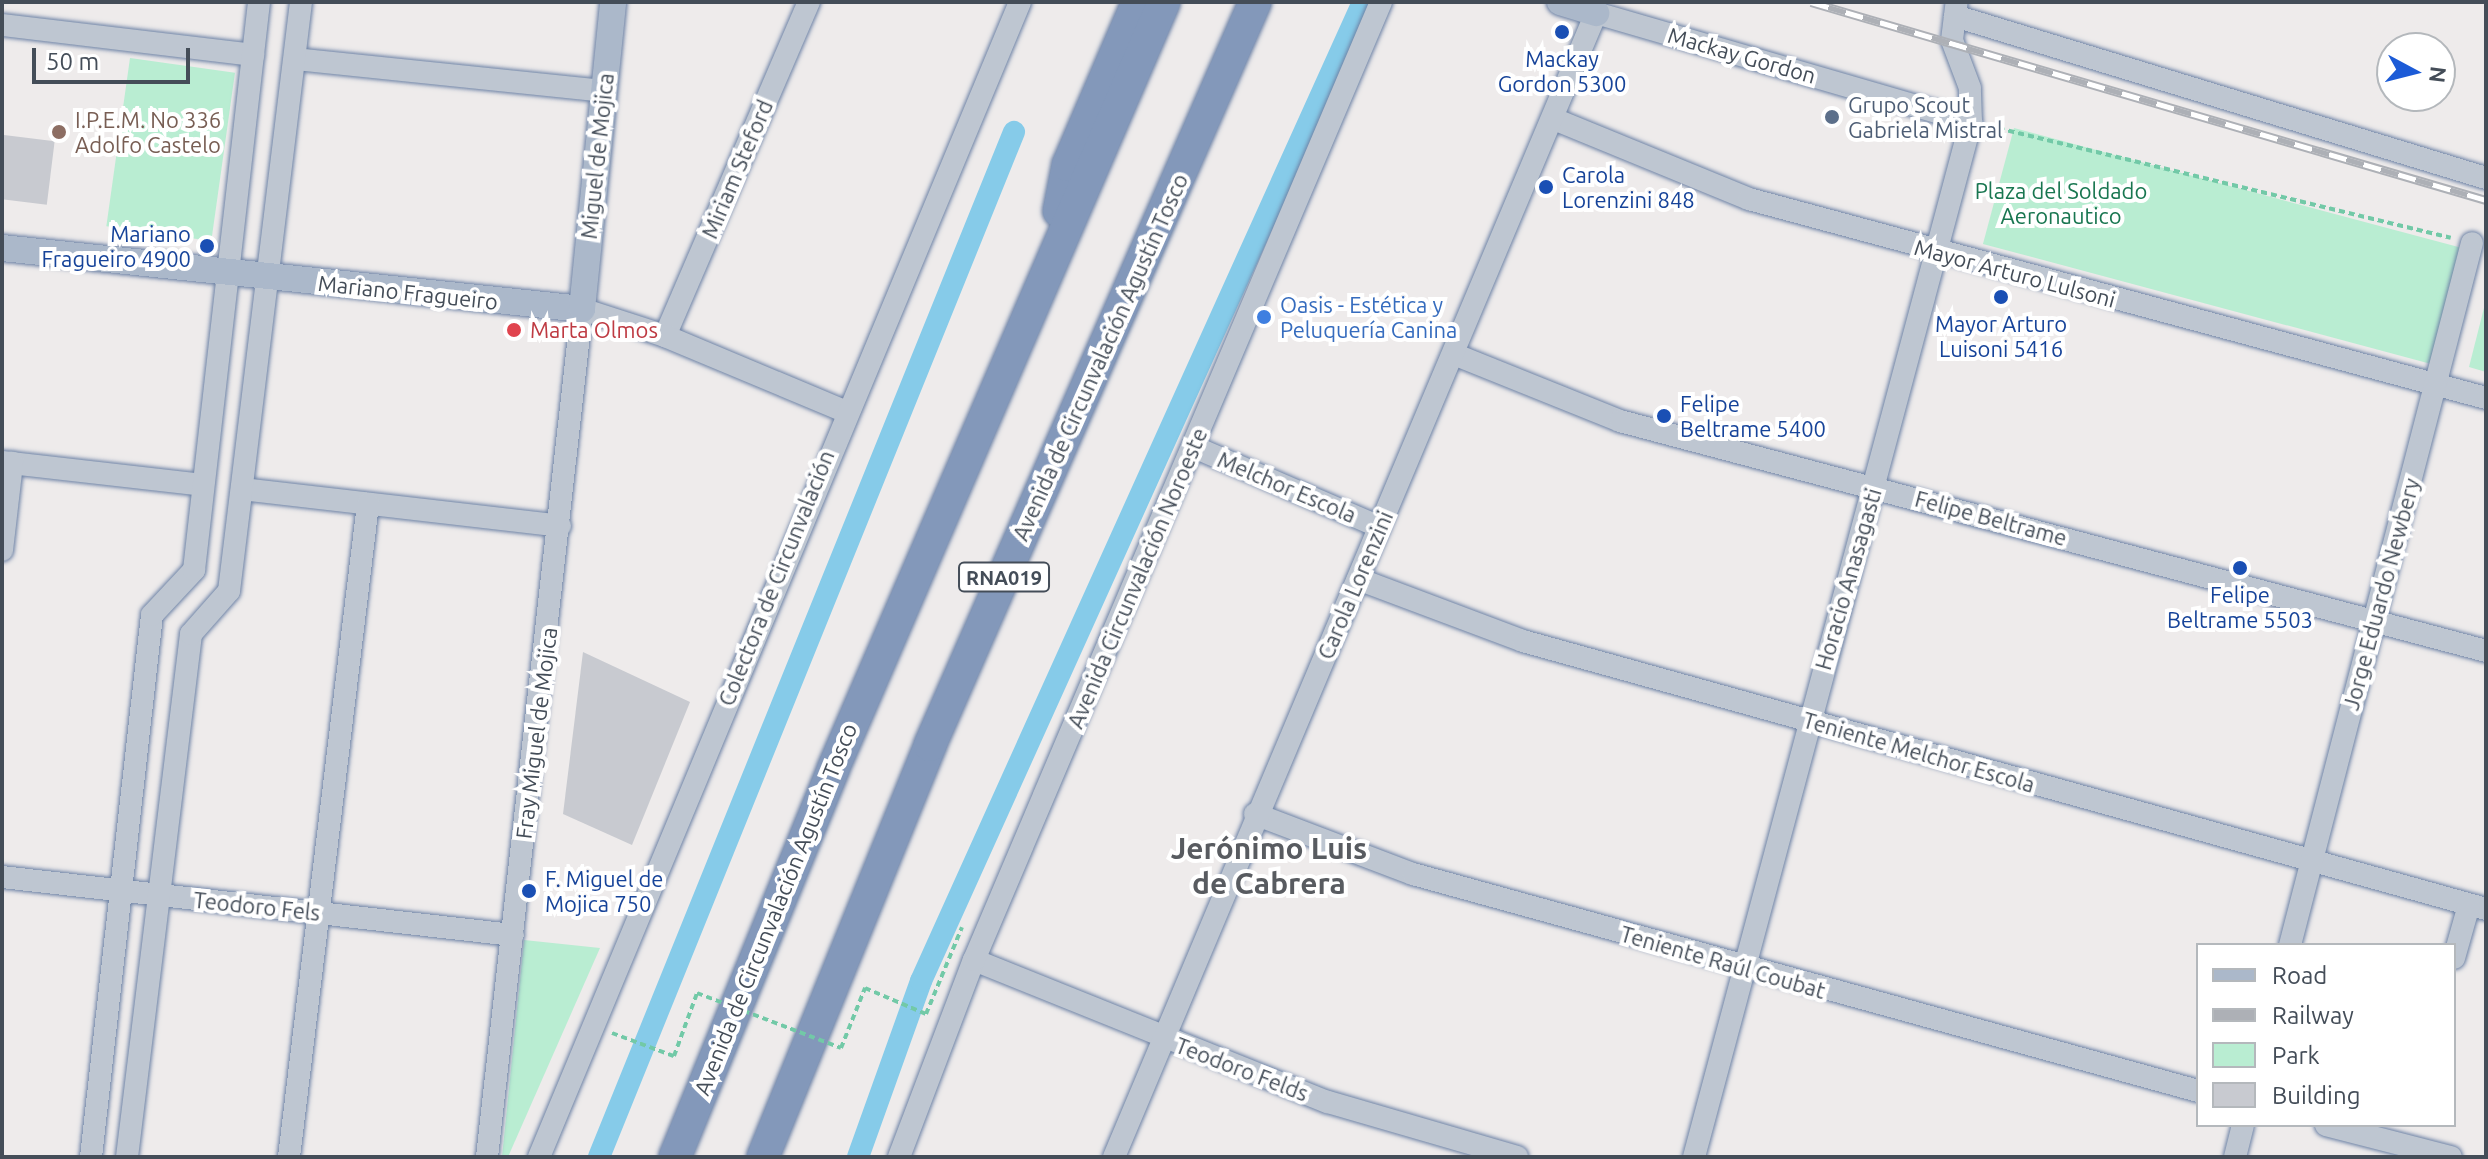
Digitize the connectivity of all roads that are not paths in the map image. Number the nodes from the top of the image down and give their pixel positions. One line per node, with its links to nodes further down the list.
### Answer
1 (259, 2): 14 (street)
2 (301, 2): 15 (street)
3 (613, 2): 16 (main road, Miguel de Mojica)
4 (809, 2): 27 (street, Miriam Steford)
5 (1020, 2): 31 (street, Colectora de Circunvalación)
6 (1138, 2): 24 (highway)
7 (1164, 2): 24 (highway, Avenida de Circunvalación Agustín Tosco)
8 (1255, 2): 67 (highway, Avenida de Circunvalación Agustín Tosco / RNA019)
9 (1381, 2): 32 (street, Avenida Circunvalación Noroeste)
10 (1560, 2): 12 (main road, Mackay Gordon)
11 (1956, 9): 18 (street, Horacio Anasagasti); 19 (street)
12 (1596, 13): 17 (street, Carola Lorenzini); 18 (street, Mackay Gordon)
13 (2, 25): 14 (street)
14 (253, 55): 23 (street)
15 (295, 59): 16 (street); 25 (street)
16 (604, 91): 26 (main road, Miguel de Mojica)
17 (1554, 119): 22 (street, Mayor Arturo Lulsoni); 28 (street, Carola Lorenzini)
18 (1971, 122): 22 (street, Horacio Anasagasti)
19 (2486, 178)
20 (2472, 243): 29 (street, Jorge Eduardo Newbery)
21 (2, 248): 23 (main road, Mariano Fragueiro)
22 (1938, 252): 29 (street, Mayor Arturo Lulsoni); 35 (street, Horacio Anasagasti)
23 (228, 274): 25 (main road, Mariano Fragueiro); 34 (street)
24 (1046, 274): 66 (highway, Avenida de Circunvalación Agustín Tosco)
25 (269, 277): 26 (main road, Mariano Fragueiro); 36 (street)
26 (582, 309): 27 (street, Mariano Fragueiro); 38 (street, Fray Miguel de Mojica)
27 (665, 336): 31 (street, Mariano Fragueiro)
28 (1456, 355): 35 (street, Felipe Beltrame); 39 (street, Carola Lorenzini)
29 (2435, 385): 30 (street, Mayor Arturo Lulsoni); 42 (street, Jorge Eduardo Newbery)
30 (2486, 398)
31 (844, 411): 65 (street, Colectora de Circunvalación)
32 (1194, 447): 39 (street, Melchor Escola); 55 (street, Avenida Circunvalación Noroeste)
33 (7, 462): 34 (street); 40 (street)
34 (203, 485): 48 (street)
35 (1873, 487): 42 (street, Felipe Beltrame); 44 (street, Horacio Anasagasti)
36 (242, 489): 37 (street); 49 (street)
37 (368, 504): 38 (street); 51 (street)
38 (560, 526): 52 (street, Fray Miguel de Mojica)
39 (1380, 527): 41 (street, Carola Lorenzini)
40 (2, 550)
41 (1358, 579): 44 (street, Teniente Melchor Escola); 45 (street, Carola Lorenzini)
42 (2374, 620): 43 (street, Felipe Beltrame); 46 (street, Jorge Eduardo Newbery)
43 (2486, 651)
44 (1808, 721): 46 (street, Teniente Melchor Escola); 56 (street, Horacio Anasagasti)
45 (1255, 814): 56 (street, Teniente Raúl Coubat); 57 (street, Carola Lorenzini)
46 (2311, 862): 50 (street, Teniente Melchor Escola); 53 (street, Jorge Eduardo Newbery)
47 (2, 877): 48 (street, Teodoro Fels)
48 (123, 892): 49 (street, Teodoro Fels); 61 (street)
49 (159, 896): 51 (street, Teodoro Fels); 62 (street)
50 (2477, 907): 54 (street)
51 (319, 913): 52 (street, Teodoro Fels); 63 (street)
52 (513, 935): 64 (street, Fray Miguel de Mojica)
53 (2291, 943)
54 (2456, 954)
55 (974, 960): 57 (street, Teodoro Felds); 68 (street, Avenida Circunvalación Noroeste)
56 (1743, 968): 58 (street, Teniente Raúl Coubat); 71 (street, Horacio Anasagasti)
57 (1161, 1038): 69 (street, Carola Lorenzini); 70 (street, Teodoro Felds)
58 (2196, 1090)
59 (2242, 1127): 72 (street)
60 (2334, 1127): 73 (street)
61 (91, 1157)
62 (127, 1157)
63 (289, 1157)
64 (487, 1157)
65 (539, 1157)
66 (675, 1157)
67 (763, 1157)
68 (899, 1157)
69 (1114, 1157)
70 (1517, 1157)
71 (1694, 1157)
72 (2235, 1157)
73 (2451, 1157)

